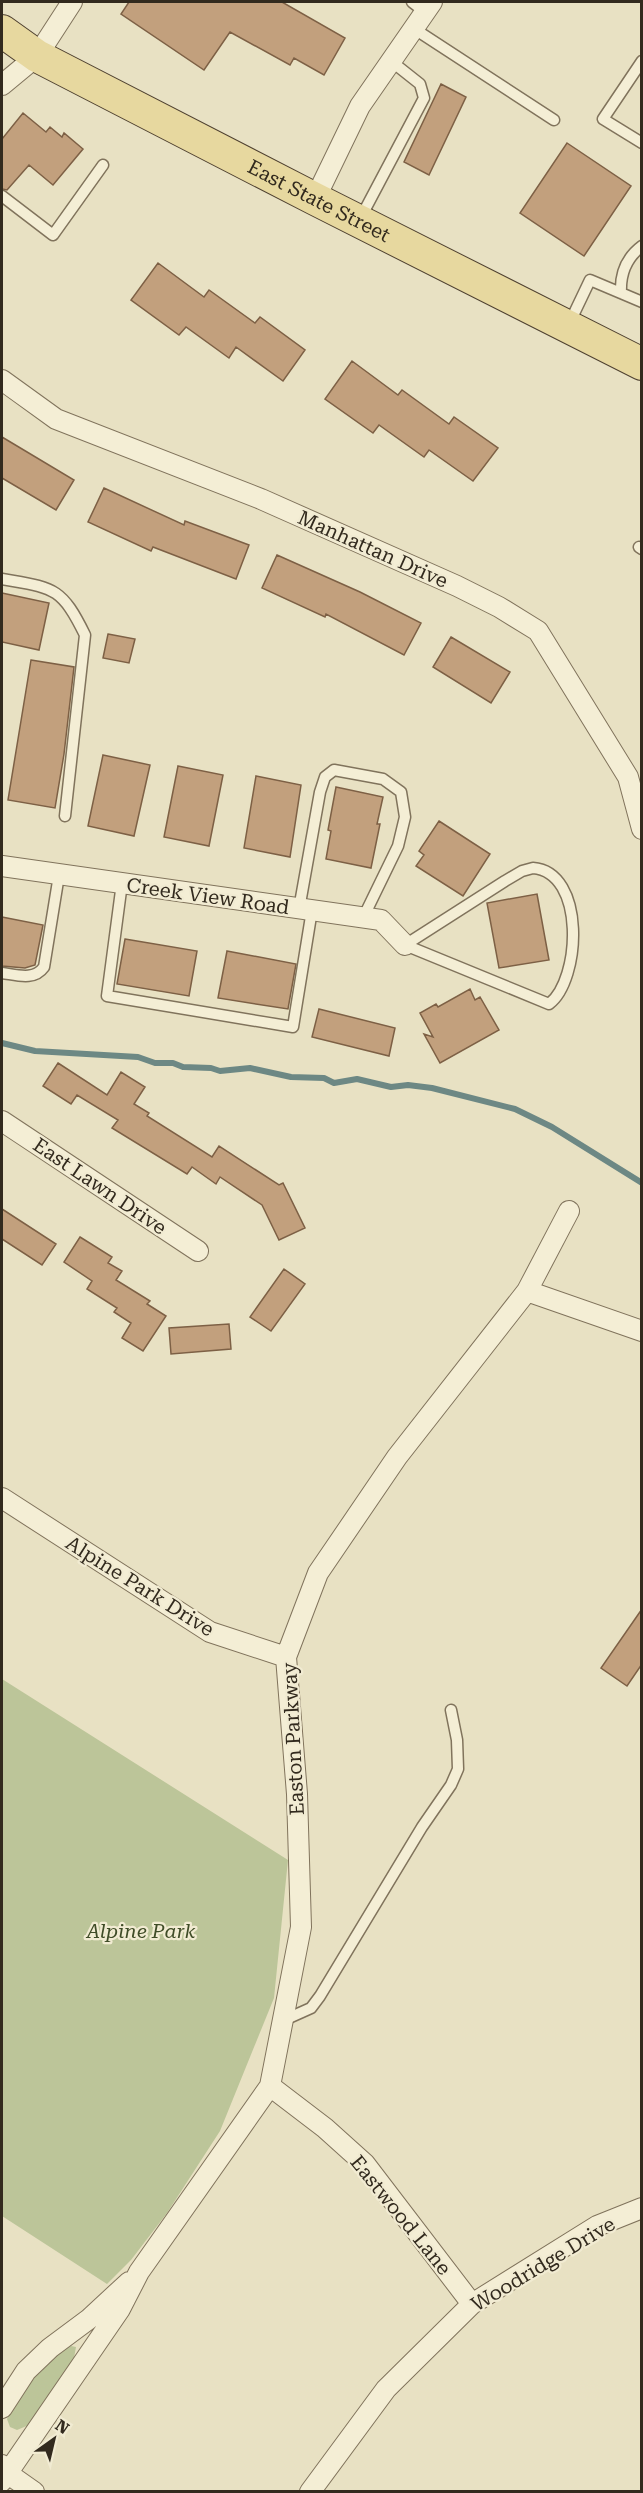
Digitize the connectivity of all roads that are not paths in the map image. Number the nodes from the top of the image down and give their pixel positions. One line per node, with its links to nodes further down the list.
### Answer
1 (72, 2): 5 (street)
2 (423, 5): 3 (street)
3 (413, 28): 7 (street); 9 (lane)
4 (2, 31): 5 (main road, East State Street)
5 (37, 56): 8 (street); 13 (main road, East State Street)
6 (642, 60): 10 (lane)
7 (391, 61): 13 (street); 14 (lane)
8 (2, 85)
9 (554, 120)
10 (642, 143)
11 (103, 165): 12 (lane)
12 (2, 196)
13 (315, 200): 14 (main road, East State Street)
14 (359, 221): 18 (main road, East State Street)
15 (642, 246): 16 (lane)
16 (621, 293): 17 (lane); 18 (lane)
17 (642, 302)
18 (568, 327): 19 (main road, East State Street)
19 (642, 364)
20 (2, 380): 23 (street, Manhattan Drive)
21 (2, 579): 22 (lane)
22 (65, 816)
23 (640, 818)
24 (2, 866): 25 (street, Creek View Road)
25 (59, 875): 26 (street, Creek View Road); 30 (lane)
26 (122, 883): 27 (street, Creek View Road); 27 (lane)
27 (306, 909): 28 (street, Creek View Road); 28 (lane)
28 (363, 918): 29 (street, Creek View Road)
29 (405, 945): 29 (lane)
30 (2, 973)
31 (4, 1128): 33 (street, East Lawn Drive)
32 (569, 1211): 34 (street, Easton Parkway)
33 (198, 1251)
34 (527, 1291): 35 (street); 37 (street, Easton Parkway)
35 (642, 1331)
36 (2, 1498): 37 (street, Alpine Park Drive)
37 (286, 1657): 39 (street, Easton Parkway)
38 (451, 1710): 39 (lane)
39 (282, 2021): 40 (street, Easton Parkway)
40 (270, 2086): 42 (street, Easton Parkway); 43 (street, Eastwood Lane)
41 (642, 2208): 43 (street, Woodridge Drive)
42 (139, 2272): 44 (street, Easton Parkway); 45 (street, Easton Parkway)
43 (472, 2304): 47 (street, Woodridge Drive)
44 (2, 2408)
45 (3, 2473): 46 (street)
46 (34, 2492)
47 (310, 2492)

